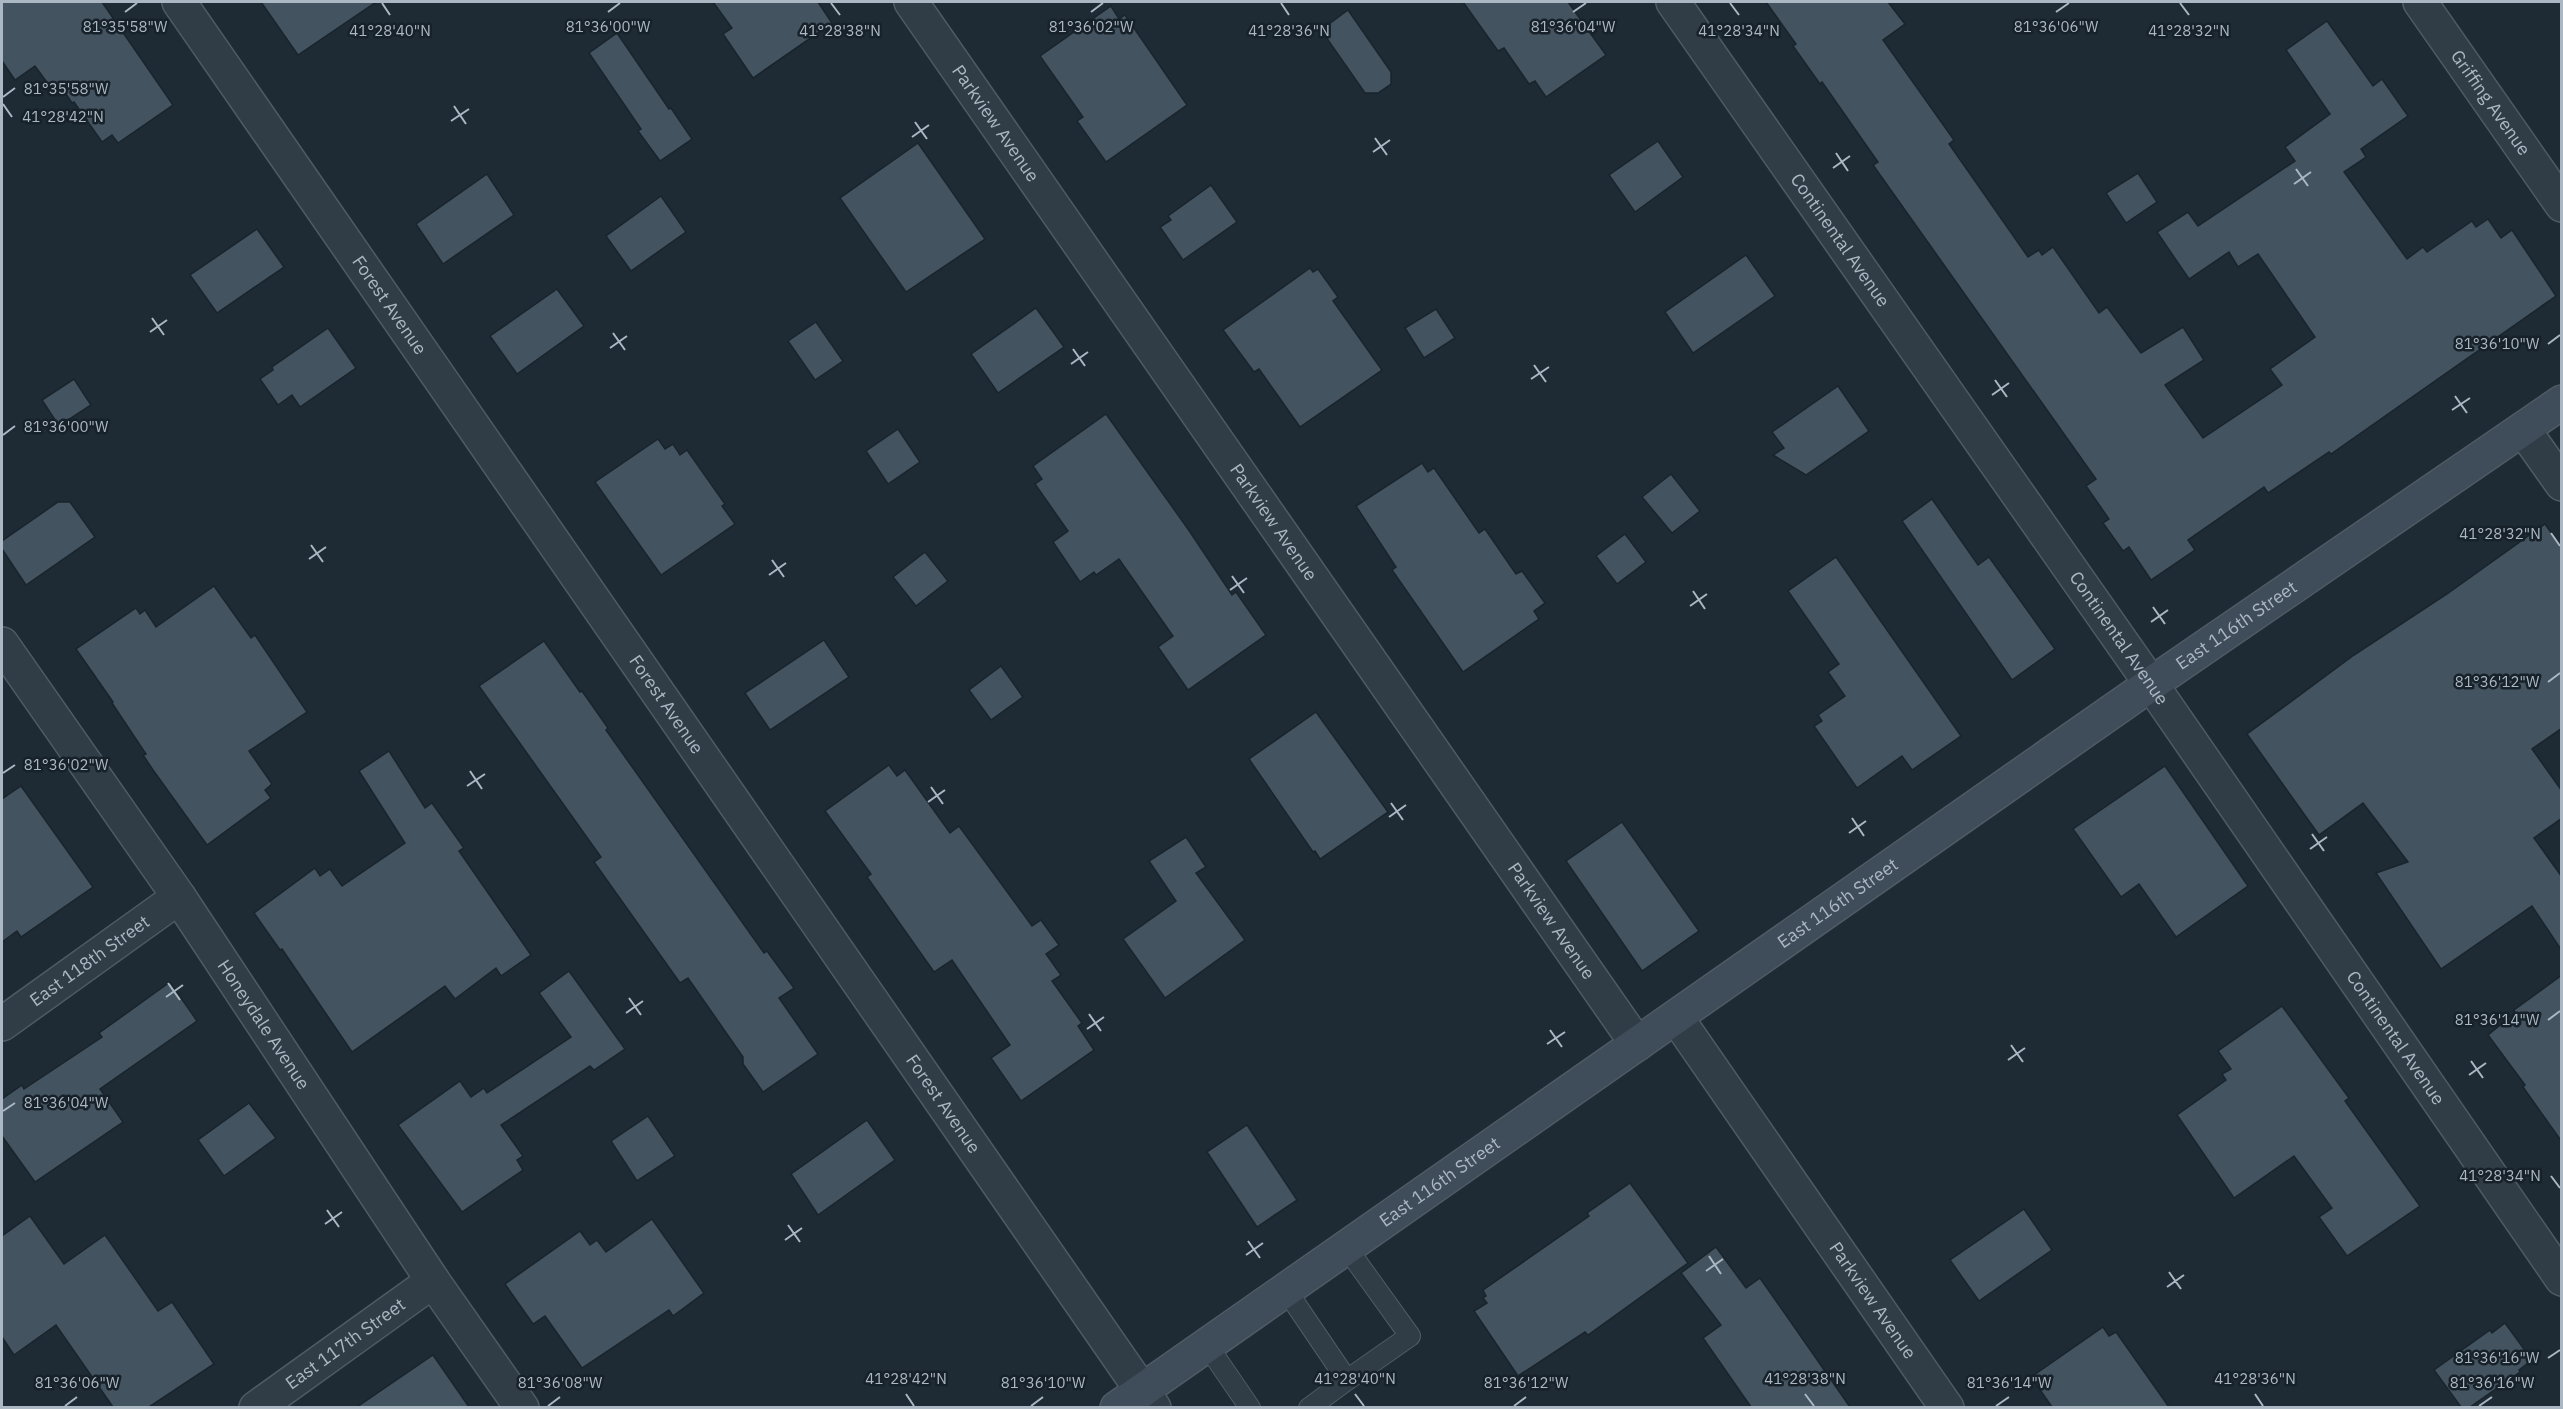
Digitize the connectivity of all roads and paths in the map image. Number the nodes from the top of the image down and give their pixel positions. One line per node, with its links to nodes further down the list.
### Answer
1 (179, 2): 21 (street, Forest Avenue)
2 (911, 2): 14 (street, Parkview Avenue)
3 (1673, 2): 10 (street, Continental Avenue)
4 (2420, 2): 5 (street, Griffing Avenue)
5 (2562, 205)
6 (2562, 402): 7 (main road, East 116th Street)
7 (2523, 429): 8 (street); 10 (main road, East 116th Street)
8 (2562, 484)
9 (2, 644): 11 (street, Honeydale Avenue)
10 (2151, 684): 12 (main road, East 116th Street); 16 (street, Continental Avenue)
11 (179, 897): 13 (street, East 118th Street); 17 (street, Honeydale Avenue)
12 (1676, 1017): 14 (main road, East 116th Street); 26 (street, Parkview Avenue)
13 (2, 1024)
14 (1637, 1044): 15 (main road, East 116th Street)
15 (1346, 1247): 18 (main road, East 116th Street); 20 (lane)
16 (2562, 1279)
17 (433, 1281): 22 (street, East 117th Street); 23 (street, Honeydale Avenue)
18 (1286, 1290): 19 (main road, East 116th Street); 20 (lane)
19 (1207, 1345): 21 (main road, East 116th Street); 24 (lane)
20 (1347, 1380): 25 (lane)
21 (1138, 1402)
22 (256, 1407)
23 (522, 1407)
24 (1250, 1407)
25 (1310, 1407)
26 (1947, 1407)

